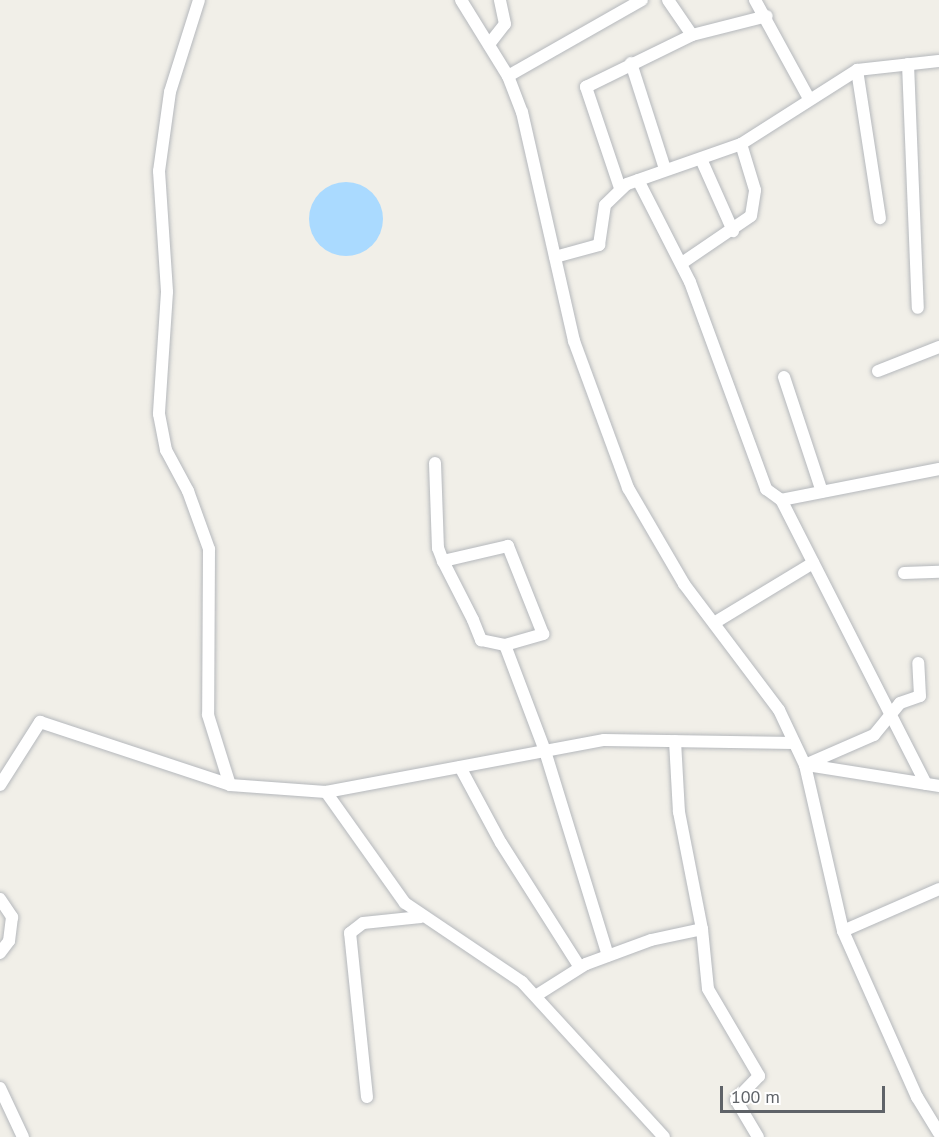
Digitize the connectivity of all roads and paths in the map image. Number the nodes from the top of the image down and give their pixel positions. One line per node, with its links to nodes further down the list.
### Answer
1 (199, 0): 48 (street)
2 (461, 0): 9 (street)
3 (500, 0): 9 (street)
4 (642, 0): 14 (street)
5 (668, 0): 8 (street)
6 (755, 0): 7 (street)
7 (767, 16): 8 (street); 15 (street)
8 (692, 35): 11 (street)
9 (490, 44): 14 (street)
10 (939, 62): 12 (street)
11 (632, 63): 18 (street); 20 (street)
12 (909, 64): 13 (street); 25 (street)
13 (857, 70): 15 (street); 21 (street)
14 (508, 76): 23 (street)
15 (808, 98): 16 (street)
16 (741, 144): 17 (street); 22 (street)
17 (701, 159): 18 (street); 22 (street)
18 (665, 169): 19 (street)
19 (638, 180): 20 (street); 24 (street)
20 (620, 188): 23 (street)
21 (880, 218)
22 (733, 231): 24 (street)
23 (555, 257): 37 (street)
24 (682, 263): 32 (street)
25 (918, 308)
26 (939, 347): 27 (street)
27 (878, 371)
28 (784, 377): 31 (street)
29 (435, 464): 33 (street)
30 (939, 469): 31 (street)
31 (822, 492): 32 (street)
32 (781, 500): 34 (street)
33 (443, 561): 38 (street); 38 (street)
34 (813, 563): 37 (street); 40 (street)
35 (939, 572): 36 (street)
36 (904, 573)
37 (714, 623): 42 (street)
38 (505, 645): 43 (street)
39 (918, 663): 40 (street)
40 (892, 718): 44 (street); 46 (street)
41 (675, 741): 42 (street); 43 (street); 54 (street)
42 (794, 743): 44 (street)
43 (545, 751): 45 (street); 57 (street)
44 (806, 765): 46 (street); 55 (street)
45 (460, 767): 50 (street); 58 (street)
46 (926, 784): 49 (street)
47 (0, 785): 48 (street)
48 (230, 785): 50 (street)
49 (939, 786)
50 (326, 792): 53 (street)
51 (939, 889): 55 (street)
52 (0, 899): 56 (street)
53 (421, 917): 59 (street); 61 (street)
54 (702, 929): 57 (street); 65 (street)
55 (843, 931): 62 (street)
56 (0, 953)
57 (608, 956): 58 (street)
58 (579, 966): 59 (street)
59 (537, 995): 64 (street)
60 (0, 1088): 63 (street)
61 (367, 1097)
62 (939, 1133)
63 (23, 1137)
64 (664, 1137)
65 (758, 1137)

